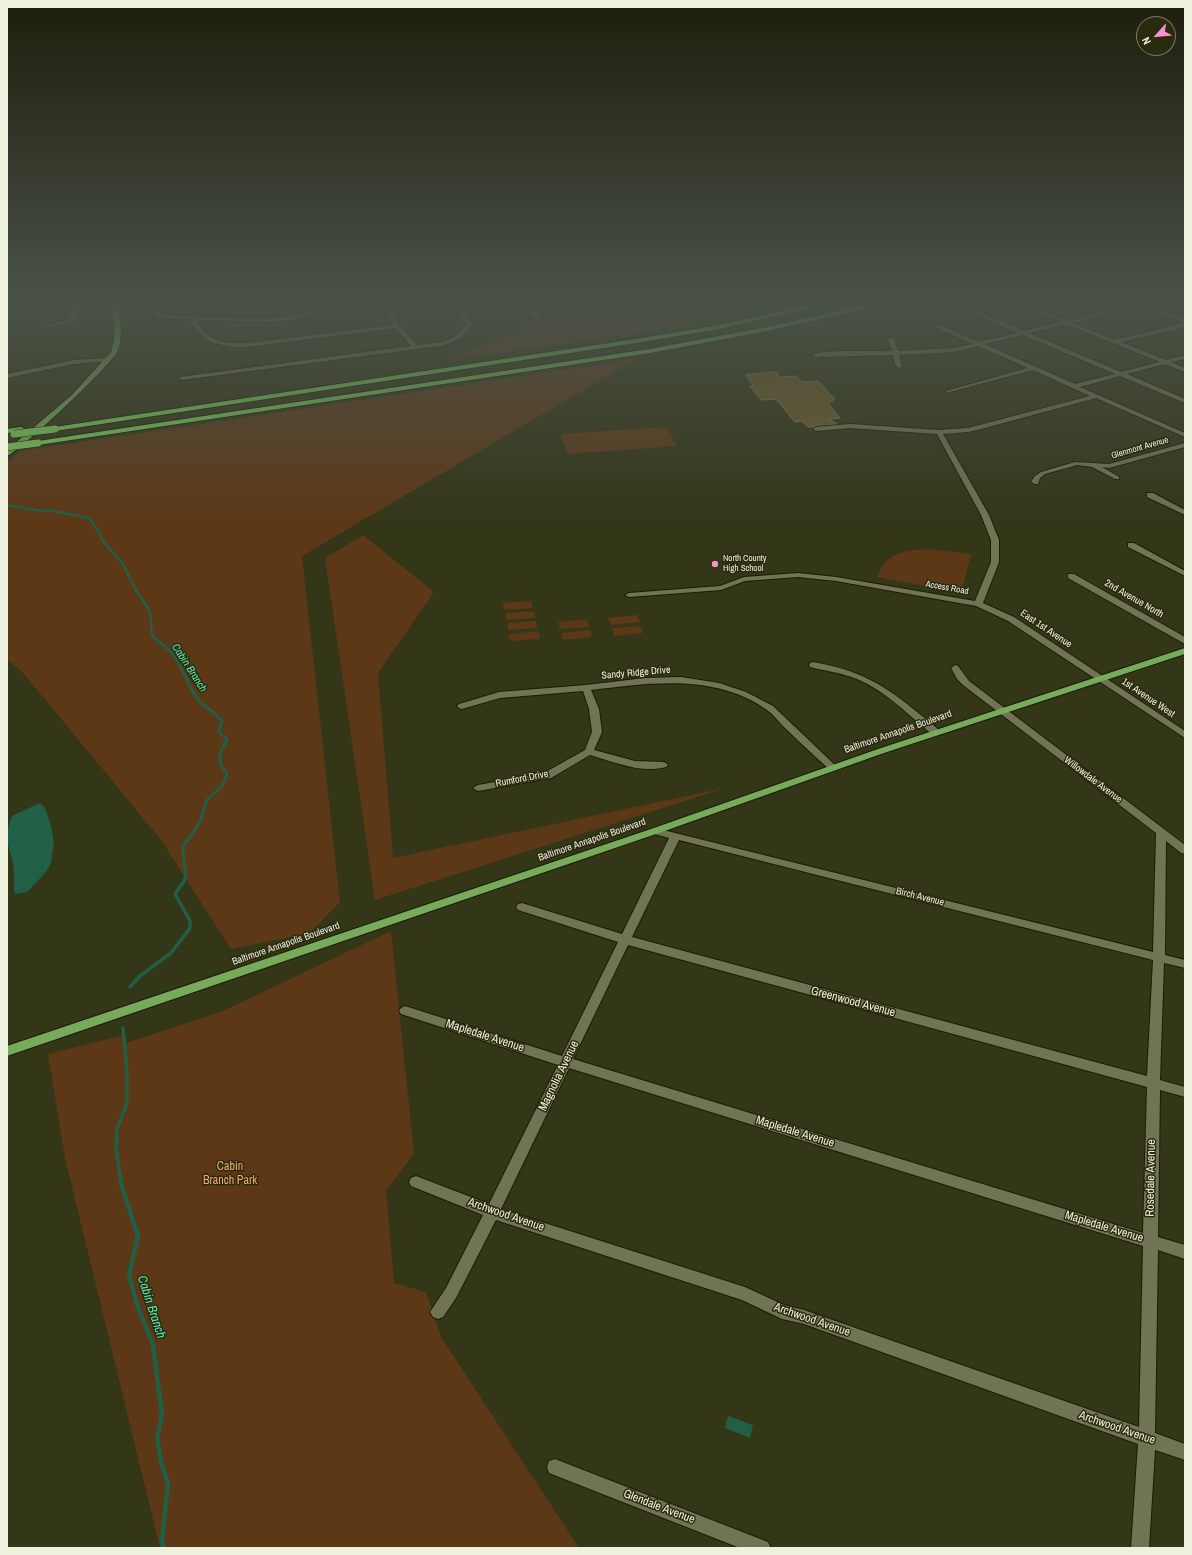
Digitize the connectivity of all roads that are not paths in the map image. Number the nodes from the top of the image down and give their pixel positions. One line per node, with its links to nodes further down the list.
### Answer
1 (90, 379): 18 (main road)
2 (390, 379): 14 (highway, bridge)
3 (467, 379): 17 (highway, bridge)
4 (997, 379): 9 (street)
5 (1058, 379): 8 (street)
6 (1103, 379): 8 (street)
7 (1132, 379): 11 (street)
8 (1075, 386): 10 (street)
9 (948, 392)
10 (1096, 396): 13 (street); 15 (street)
11 (1185, 401)
12 (816, 429): 13 (street)
13 (939, 432): 28 (street, Access Road)
14 (12, 433)
15 (1185, 435)
16 (1185, 445): 19 (street, Glenmont Avenue)
17 (7, 447)
18 (7, 454)
19 (1090, 464): 20 (street); 21 (street, Glenmont Avenue)
20 (1117, 478)
21 (1035, 482)
22 (1150, 496): 23 (street)
23 (1185, 513)
24 (1131, 545): 25 (street)
25 (1185, 574)
26 (1071, 576): 29 (street, 2nd Avenue North)
27 (629, 595): 28 (street, Access Road)
28 (978, 604): 33 (street, East 1st Avenue)
29 (1185, 641)
30 (1185, 651): 33 (main road, Baltimore Annapolis Boulevard)
31 (813, 665): 37 (street)
32 (955, 668): 36 (street, Willowdale Avenue)
33 (1100, 678): 36 (main road, Baltimore Annapolis Boulevard); 38 (street, 1st Avenue West)
34 (586, 688): 35 (street, Sandy Ridge Drive); 39 (street); 41 (street, Sandy Ridge Drive)
35 (462, 706)
36 (1001, 710): 37 (main road, Baltimore Annapolis Boulevard); 44 (street, Willowdale Avenue)
37 (935, 732): 41 (main road, Baltimore Annapolis Boulevard)
38 (1185, 735)
39 (589, 752): 40 (street); 42 (street, Rumford Drive)
40 (663, 765)
41 (832, 767): 43 (main road, Baltimore Annapolis Boulevard)
42 (478, 788)
43 (655, 831): 45 (street, Birch Avenue); 52 (main road, Baltimore Annapolis Boulevard)
44 (1161, 831): 46 (street, Willowdale Avenue); 49 (street, Rosedale Avenue)
45 (675, 837): 48 (street, Magnolia Avenue); 49 (street, Birch Avenue)
46 (1185, 850)
47 (522, 907): 48 (street, Greenwood Avenue)
48 (626, 940): 53 (street, Magnolia Avenue); 54 (street, Greenwood Avenue)
49 (1159, 957): 50 (street, Birch Avenue); 54 (street, Rosedale Avenue)
50 (1185, 964)
51 (405, 1011): 53 (street, Mapledale Avenue)
52 (7, 1051)
53 (566, 1062): 57 (street, Magnolia Avenue); 58 (street, Mapledale Avenue)
54 (1153, 1083): 55 (street, Greenwood Avenue); 58 (street, Rosedale Avenue)
55 (1185, 1092)
56 (416, 1182): 57 (street, Archwood Avenue)
57 (492, 1212): 60 (street, Magnolia Avenue); 61 (street, Archwood Avenue)
58 (1150, 1241): 59 (street, Mapledale Avenue); 61 (street, Rosedale Avenue)
59 (1185, 1252)
60 (438, 1312)
61 (1147, 1439): 62 (street, Archwood Avenue); 65 (street, Rosedale Avenue)
62 (1185, 1452)
63 (556, 1466): 64 (street, Glendale Avenue)
64 (762, 1548)
65 (1140, 1548)

